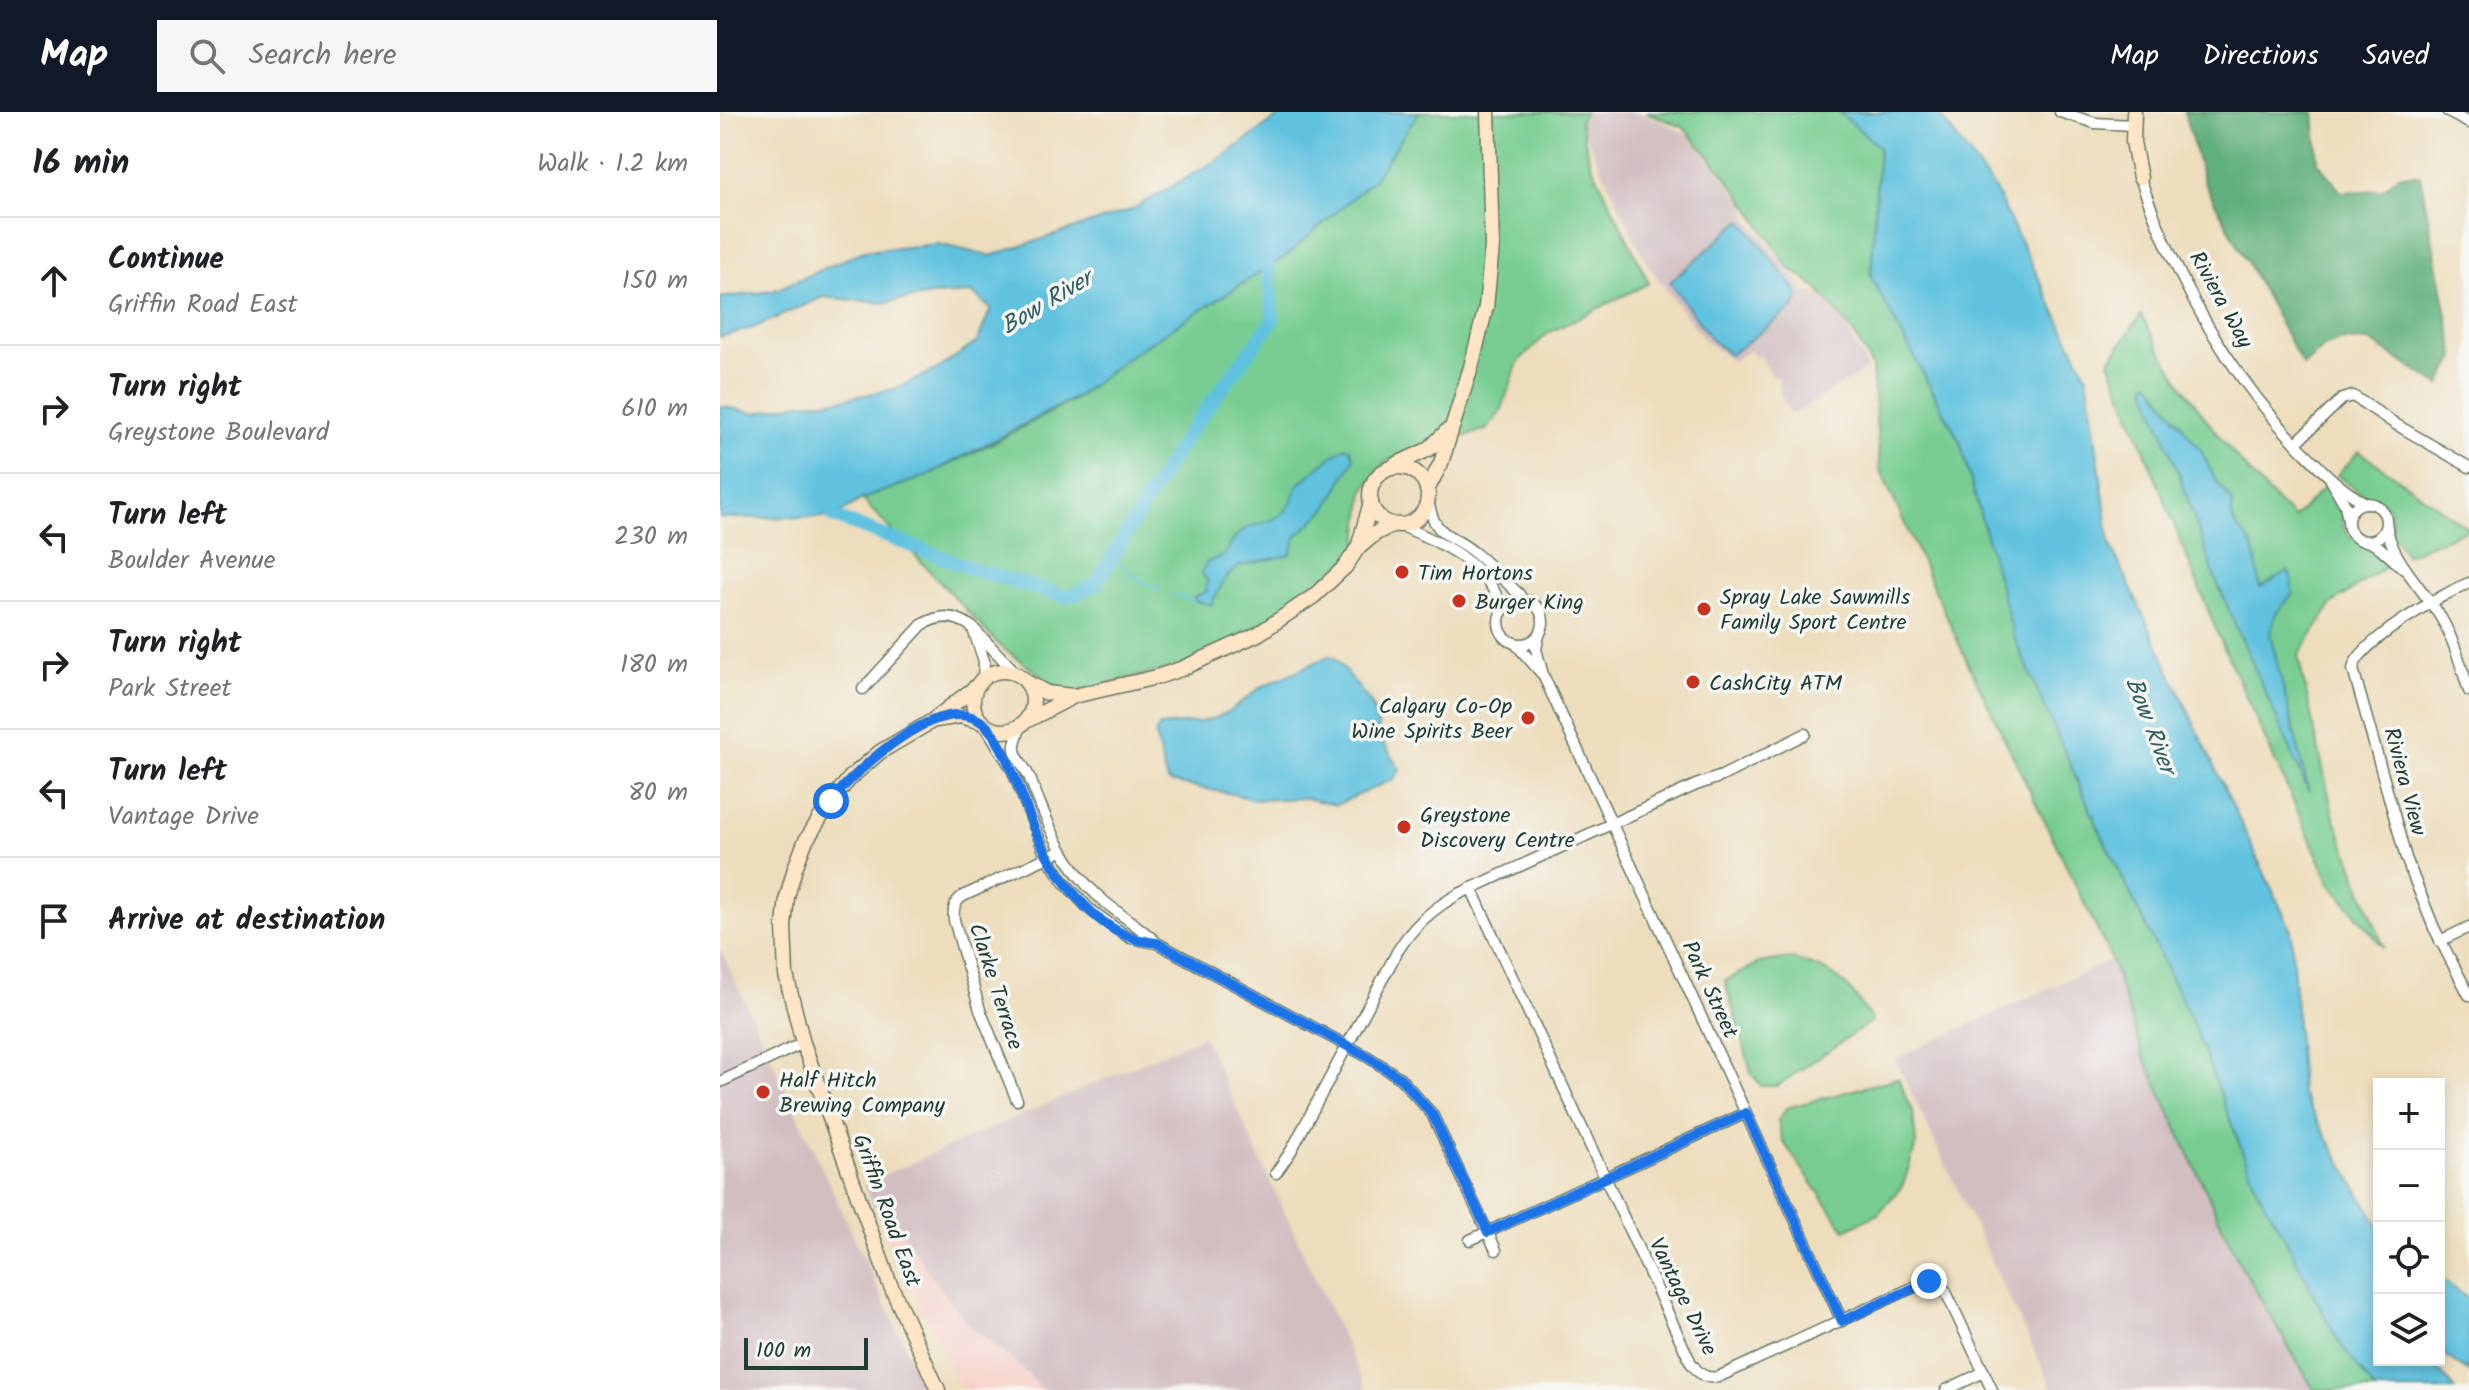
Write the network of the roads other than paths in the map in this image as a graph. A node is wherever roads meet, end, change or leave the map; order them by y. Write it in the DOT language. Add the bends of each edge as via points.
graph roads {
  1 [pos="1488,112"];
  2 [pos="2060,112"];
  3 [pos="2448,112"];
  4 [pos="2134,119"];
  5 [pos="2469,123"];
  6 [pos="2140,178"];
  7 [pos="1454,421"];
  8 [pos="2296,443"];
  9 [pos="2469,467"];
  10 [pos="1390,468"];
  11 [pos="2330,478"];
  12 [pos="1428,494"];
  13 [pos="1371,502"];
  14 [pos="2366,503"];
  15 [pos="2386,520"];
  16 [pos="2348,522"];
  17 [pos="1396,525"];
  18 [pos="2368,541"];
  19 [pos="1357,549"];
  20 [pos="2408,571"];
  21 [pos="2469,583"];
  22 [pos="1523,601"];
  23 [pos="2430,602"];
  24 [pos="1502,612"];
  25 [pos="972,627"];
  26 [pos="1539,635"];
  27 [pos="1515,643"];
  28 [pos="1543,675"];
  29 [pos="1023,679"];
  30 [pos="980,683"];
  31 [pos="863,689"];
  32 [pos="2469,691"];
  33 [pos="1074,696"];
  34 [pos="932,721"];
  35 [pos="1024,723"];
  36 [pos="984,724"];
  37 [pos="1805,734"];
  38 [pos="1613,823"];
  39 [pos="1061,851"];
  40 [pos="1048,857"];
  41 [pos="1471,888"];
  42 [pos="2469,927"];
  43 [pos="2440,941"];
  44 [pos="1157,943"];
  45 [pos="2469,995"];
  46 [pos="803,1043"];
  47 [pos="1346,1046"];
  48 [pos="720,1082"];
  49 [pos="1017,1100"];
  50 [pos="1746,1113"];
  51 [pos="1276,1173"];
  52 [pos="1606,1177"];
  53 [pos="1488,1232"];
  54 [pos="1470,1240"];
  55 [pos="1496,1250"];
  56 [pos="1842,1321"];
  57 [pos="1984,1372"];
  58 [pos="938,1390"];
  59 [pos="1946,1390"];
  60 [pos="1992,1390"];
  1 -- 7 [label="main road" via="1488,293"];
  2 -- 4 [label="street" via="2095,123"];
  3 -- 5 [label="street"];
  4 -- 6 [label="main road, Riviera Way"];
  6 -- 8 [label="street, Riviera Way" via="2204,320 2249,389"];
  7 -- 10 [label="main road" via="1436,444"];
  7 -- 12 [label="main road"];
  8 -- 9 [label="street" via="2342,399 2353,396"];
  8 -- 11 [label="street, Riviera Way"];
  10 -- 12 [label="main road" via="1417,473"];
  10 -- 13 [label="main road" via="1372,485"];
  11 -- 14 [label="street, Riviera Way"];
  11 -- 16 [label="street, Riviera Way"];
  12 -- 17 [label="main road" via="1420,516"];
  12 -- 22 [label="street" via="1438,528 1478,555"];
  13 -- 17 [label="main road" via="1379,517"];
  13 -- 19 [label="main road"];
  14 -- 15 [label="street, Riviera Way" via="2382,510"];
  14 -- 16 [label="street" via="2355,507"];
  15 -- 18 [label="street" via="2383,532"];
  15 -- 20 [label="street, Riviera Way" via="2390,542"];
  16 -- 18 [label="street, Riviera Way" via="2357,538"];
  17 -- 19 [label="main road"];
  17 -- 24 [label="street" via="1471,565 1497,594"];
  18 -- 20 [label="street, Riviera Way"];
  19 -- 33 [label="main road" via="1314,596 1235,647 1157,677"];
  20 -- 23 [label="street, Riviera Way"];
  21 -- 23 [label="street"];
  22 -- 24 [label="street"];
  22 -- 26 [label="street" via="1541,614"];
  23 -- 32 [label="street, Riviera Way" via="2450,637"];
  23 -- 43 [label="street, Riviera View" via="2360,655 2353,669 2406,858"];
  24 -- 27 [label="street" via="1501,630"];
  25 -- 29 [label="street"];
  25 -- 30 [label="street" via="984,661"];
  25 -- 31 [label="street" via="956,618 931,619"];
  26 -- 27 [label="street"];
  26 -- 28 [label="street, Park Street" via="1536,649"];
  27 -- 28 [label="street, Park Street"];
  28 -- 38 [label="street, Park Street"];
  29 -- 30 [label="main road" via="1000,671"];
  29 -- 33 [label="main road" via="1047,693"];
  29 -- 35 [label="main road" via="1034,703"];
  30 -- 34 [label="main road, Griffin Road East"];
  30 -- 36 [label="main road" via="974,705"];
  33 -- 35 [label="main road"];
  34 -- 36 [label="main road, Griffin Road East" via="960,716"];
  34 -- 46 [label="main road, Griffin Road East" via="858,770 805,842 787,897 783,952"];
  35 -- 36 [label="main road" via="1004,731"];
  35 -- 39 [label="street" via="1016,739 1016,757"];
  36 -- 40 [label="street" via="1012,769"];
  37 -- 38 [label="street"];
  38 -- 41 [label="street"];
  38 -- 50 [label="street, Park Street"];
  39 -- 40 [label="street, Clarke Terrace"];
  39 -- 44 [label="street" via="1097,896"];
  40 -- 44 [label="street" via="1070,890 1097,915 1131,938"];
  40 -- 49 [label="street, Clarke Terrace" via="963,896 953,909 980,1010"];
  41 -- 47 [label="street" via="1434,910 1408,936"];
  41 -- 52 [label="street, Vantage Drive"];
  42 -- 43 [label="street"];
  43 -- 45 [label="street, Riviera View"];
  44 -- 47 [label="street"];
  46 -- 48 [label="street"];
  46 -- 58 [label="main road, Griffin Road East" via="879,1255"];
  47 -- 51 [label="street"];
  47 -- 53 [label="street" via="1400,1078 1425,1104"];
  50 -- 52 [label="street"];
  50 -- 56 [label="street, Park Street"];
  52 -- 53 [label="street"];
  52 -- 56 [label="street, Vantage Drive" via="1701,1375 1718,1377"];
  53 -- 54 [label="street"];
  53 -- 55 [label="street"];
  56 -- 57 [label="street, Vantage Drive" via="1935,1281 1945,1290"];
  57 -- 59 [label="street"];
  57 -- 60 [label="street, Vantage Drive"];
}
